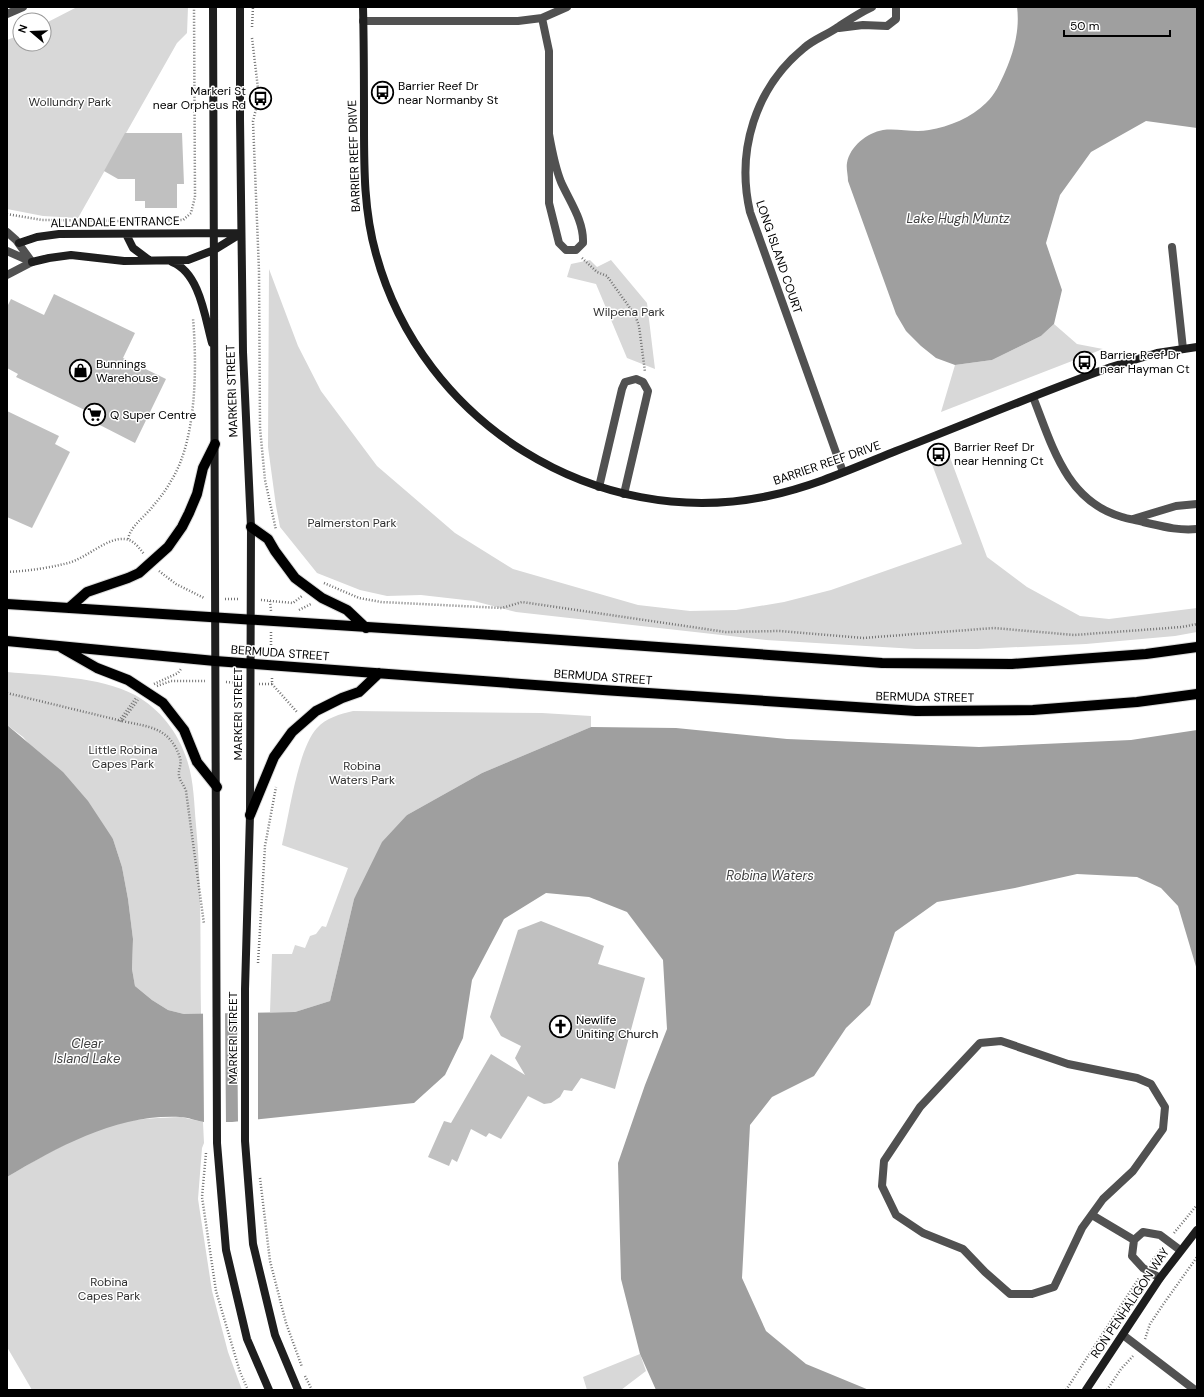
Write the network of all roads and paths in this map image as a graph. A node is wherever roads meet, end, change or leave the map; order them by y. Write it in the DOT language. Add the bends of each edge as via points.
graph roads {
  1 [pos="23,7"];
  2 [pos="194,7"];
  3 [pos="213,7"];
  4 [pos="240,7"];
  5 [pos="253,7"];
  6 [pos="363,7"];
  7 [pos="567,7"];
  8 [pos="872,7"];
  9 [pos="896,7"];
  10 [pos="7,14"];
  11 [pos="542,18"];
  12 [pos="363,22"];
  13 [pos="836,28"];
  14 [pos="252,30"];
  15 [pos="252,37"];
  16 [pos="549,134"];
  17 [pos="7,214"];
  18 [pos="7,232"];
  19 [pos="214,233"];
  20 [pos="241,233"];
  21 [pos="126,234"];
  22 [pos="19,244"];
  23 [pos="1172,246"];
  24 [pos="7,250"];
  25 [pos="214,250"];
  26 [pos="574,251"];
  27 [pos="149,260"];
  28 [pos="168,260"];
  29 [pos="32,262"];
  30 [pos="7,275"];
  31 [pos="193,315"];
  32 [pos="1197,347"];
  33 [pos="1183,349"];
  34 [pos="215,354"];
  35 [pos="643,382"];
  36 [pos="1033,397"];
  37 [pos="215,444"];
  38 [pos="843,472"];
  39 [pos="599,487"];
  40 [pos="624,494"];
  41 [pos="1197,504"];
  42 [pos="1132,519"];
  43 [pos="251,527"];
  44 [pos="1197,529"];
  45 [pos="278,534"];
  46 [pos="128,539"];
  47 [pos="146,556"];
  48 [pos="156,568"];
  49 [pos="7,572"];
  50 [pos="319,580"];
  51 [pos="304,593"];
  52 [pos="322,598"];
  53 [pos="215,599"];
  54 [pos="251,599"];
  55 [pos="270,601"];
  56 [pos="7,604"];
  57 [pos="69,608"];
  58 [pos="215,618"];
  59 [pos="250,620"];
  60 [pos="271,621"];
  61 [pos="288,622"];
  62 [pos="1197,624"];
  63 [pos="366,628"];
  64 [pos="7,641"];
  65 [pos="59,646"];
  66 [pos="1197,647"];
  67 [pos="215,662"];
  68 [pos="250,664"];
  69 [pos="272,666"];
  70 [pos="379,673"];
  71 [pos="215,681"];
  72 [pos="250,684"];
  73 [pos="272,684"];
  74 [pos="154,688"];
  75 [pos="7,693"];
  76 [pos="1197,694"];
  77 [pos="141,696"];
  78 [pos="300,716"];
  79 [pos="122,721"];
  80 [pos="277,782"];
  81 [pos="217,787"];
  82 [pos="250,815"];
  83 [pos="204,931"];
  84 [pos="258,964"];
  85 [pos="206,1151"];
  86 [pos="260,1172"];
  87 [pos="1197,1205"];
  88 [pos="1092,1215"];
  89 [pos="1197,1230"];
  90 [pos="1171,1236"];
  91 [pos="1134,1240"];
  92 [pos="1162,1247"];
  93 [pos="1180,1250"];
  94 [pos="1197,1257"];
  95 [pos="1150,1264"];
  96 [pos="1142,1274"];
  97 [pos="1160,1278"];
  98 [pos="1123,1335"];
  99 [pos="1140,1347"];
  100 [pos="248,1390"];
  101 [pos="269,1390"];
  102 [pos="298,1390"];
  103 [pos="312,1390"];
  104 [pos="1066,1390"];
  105 [pos="1086,1390"];
  106 [pos="1107,1390"];
  107 [pos="1196,1390"];
  1 -- 10 [label="street"];
  2 -- 17 [label="path" via="196,197 191,212 183,220 123,221 42,220"];
  3 -- 19 [label="main road, MARKERI STREET"];
  4 -- 20 [label="main road, MARKERI STREET"];
  5 -- 14 [label="path"];
  6 -- 12 [label="main road, BARRIER REEF DRIVE"];
  7 -- 11 [label="street"];
  8 -- 13 [label="street, LONG ISLAND COURT"];
  9 -- 13 [label="street, LONG ISLAND COURT" via="896,19 887,26"];
  11 -- 12 [label="street" via="518,21"];
  11 -- 16 [label="street" via="549,51"];
  12 -- 39 [label="main road, BARRIER REEF DRIVE" via="365,195 376,254 394,304 420,351 455,397 474,416 535,458"];
  13 -- 38 [label="street, LONG ISLAND COURT" via="822,35 790,60 769,88 756,111 749,133 744,174 750,212"];
  15 -- 45 [label="path" via="259,97 253,121 259,271 260,428 265,480 274,528"];
  16 -- 26 [label="street" via="555,164 583,236 581,248"];
  16 -- 26 [label="street" via="550,213 559,243 566,250"];
  18 -- 22 [label="street"];
  19 -- 20 [label="main road, ALLANDALE ENTRANCE"];
  19 -- 21 [label="main road, ALLANDALE ENTRANCE"];
  19 -- 25 [label="main road, MARKERI STREET"];
  20 -- 25 [label="main road"];
  20 -- 43 [label="main road, MARKERI STREET" via="243,352"];
  21 -- 22 [label="main road, ALLANDALE ENTRANCE" via="52,234"];
  21 -- 27 [label="main road" via="133,248"];
  22 -- 24 [label="street"];
  22 -- 29 [label="street"];
  23 -- 33 [label="street"];
  24 -- 29 [label="street"];
  25 -- 28 [label="main road" via="195,258"];
  25 -- 34 [label="main road, MARKERI STREET"];
  26 -- 35 [label="path" via="597,272 607,276 636,315 646,375"];
  27 -- 28 [label="main road"];
  27 -- 29 [label="main road" via="114,260 71,255"];
  28 -- 34 [label="main road" via="183,268 193,283"];
  29 -- 30 [label="street"];
  31 -- 46 [label="path" via="194,396 186,447 172,481 131,531"];
  32 -- 33 [label="main road, BARRIER REEF DRIVE"];
  33 -- 36 [label="main road, BARRIER REEF DRIVE" via="1134,359"];
  34 -- 37 [label="main road, MARKERI STREET"];
  35 -- 39 [label="street" via="631,379 625,382 622,389"];
  35 -- 40 [label="street" via="647,394"];
  36 -- 38 [label="main road, BARRIER REEF DRIVE"];
  36 -- 42 [label="street" via="1057,458 1071,483 1095,504"];
  37 -- 53 [label="main road, MARKERI STREET"];
  37 -- 57 [label="main road" via="203,468 189,514 168,547 139,572 87,592"];
  38 -- 40 [label="main road, BARRIER REEF DRIVE" via="790,491 739,501 680,502"];
  39 -- 40 [label="main road, BARRIER REEF DRIVE"];
  41 -- 42 [label="street" via="1176,506"];
  42 -- 44 [label="street" via="1178,530"];
  43 -- 52 [label="main road" via="268,539 295,578"];
  43 -- 54 [label="main road, MARKERI STREET"];
  46 -- 47 [label="path"];
  46 -- 49 [label="path" via="113,540 68,563"];
  48 -- 53 [label="path" via="189,592"];
  50 -- 62 [label="path" via="359,598 381,602 502,608 522,602 726,632 780,631 863,638 994,628 1074,635"];
  51 -- 55 [label="path" via="292,602"];
  52 -- 61 [label="path" via="298,611"];
  52 -- 63 [label="main road" via="347,610"];
  53 -- 54 [label="path"];
  53 -- 58 [label="main road, MARKERI STREET"];
  54 -- 55 [label="path"];
  54 -- 59 [label="main road, MARKERI STREET"];
  55 -- 60 [label="path"];
  56 -- 57 [label="main road"];
  57 -- 58 [label="main road"];
  58 -- 59 [label="main road"];
  58 -- 67 [label="main road, MARKERI STREET"];
  59 -- 60 [label="main road"];
  59 -- 68 [label="main road, MARKERI STREET"];
  60 -- 61 [label="main road"];
  60 -- 69 [label="path"];
  61 -- 63 [label="main road"];
  63 -- 66 [label="main road" via="890,663 1028,663"];
  64 -- 65 [label="main road, BERMUDA STREET"];
  65 -- 67 [label="main road, BERMUDA STREET"];
  65 -- 81 [label="main road" via="97,668 128,680 163,703 184,730 197,762"];
  67 -- 68 [label="main road, BERMUDA STREET"];
  67 -- 71 [label="main road, MARKERI STREET"];
  68 -- 69 [label="main road, BERMUDA STREET"];
  68 -- 72 [label="main road, MARKERI STREET"];
  69 -- 70 [label="main road, BERMUDA STREET"];
  69 -- 73 [label="path"];
  70 -- 76 [label="main road, BERMUDA STREET" via="916,711 1033,710 1138,702"];
  70 -- 82 [label="main road" via="359,692 316,711 292,732 274,757"];
  71 -- 72 [label="path"];
  71 -- 74 [label="path" via="170,681"];
  71 -- 81 [label="main road, MARKERI STREET"];
  72 -- 73 [label="path"];
  72 -- 82 [label="main road, MARKERI STREET"];
  73 -- 78 [label="path"];
  75 -- 79 [label="path"];
  77 -- 79 [label="path"];
  79 -- 83 [label="path" via="163,732 174,745 180,758 180,777 186,791"];
  80 -- 84 [label="path" via="265,846"];
  81 -- 101 [label="main road, MARKERI STREET" via="217,1143 226,1250 247,1339"];
  82 -- 102 [label="main road, MARKERI STREET" via="245,989 245,1141 253,1244 275,1335"];
  85 -- 100 [label="path" via="202,1197 216,1291 240,1372"];
  86 -- 103 [label="path" via="264,1221 276,1286 286,1322"];
  87 -- 90 [label="path"];
  88 -- 88 [label="street" via="1103,1199 1132,1172 1151,1148 1163,1129 1165,1107 1151,1084 1137,1078 1068,1064 1001,1041 980,1043 920,1107 884,1161 882,1186 896,1215 923,1233 963,1249 1010,1294 1032,1294 1054,1287 1082,1228"];
  88 -- 91 [label="street"];
  89 -- 93 [label="main road, RON PENHALIGON WAY"];
  91 -- 93 [label="street" via="1143,1232 1160,1234"];
  91 -- 97 [label="street" via="1132,1256 1144,1268"];
  92 -- 95 [label="path"];
  93 -- 97 [label="main road, RON PENHALIGON WAY"];
  94 -- 99 [label="path" via="1150,1324 1147,1336"];
  96 -- 104 [label="path"];
  97 -- 98 [label="main road, RON PENHALIGON WAY"];
  98 -- 99 [label="street"];
  98 -- 105 [label="main road, RON PENHALIGON WAY"];
  99 -- 106 [label="path"];
  99 -- 107 [label="street"];
}
